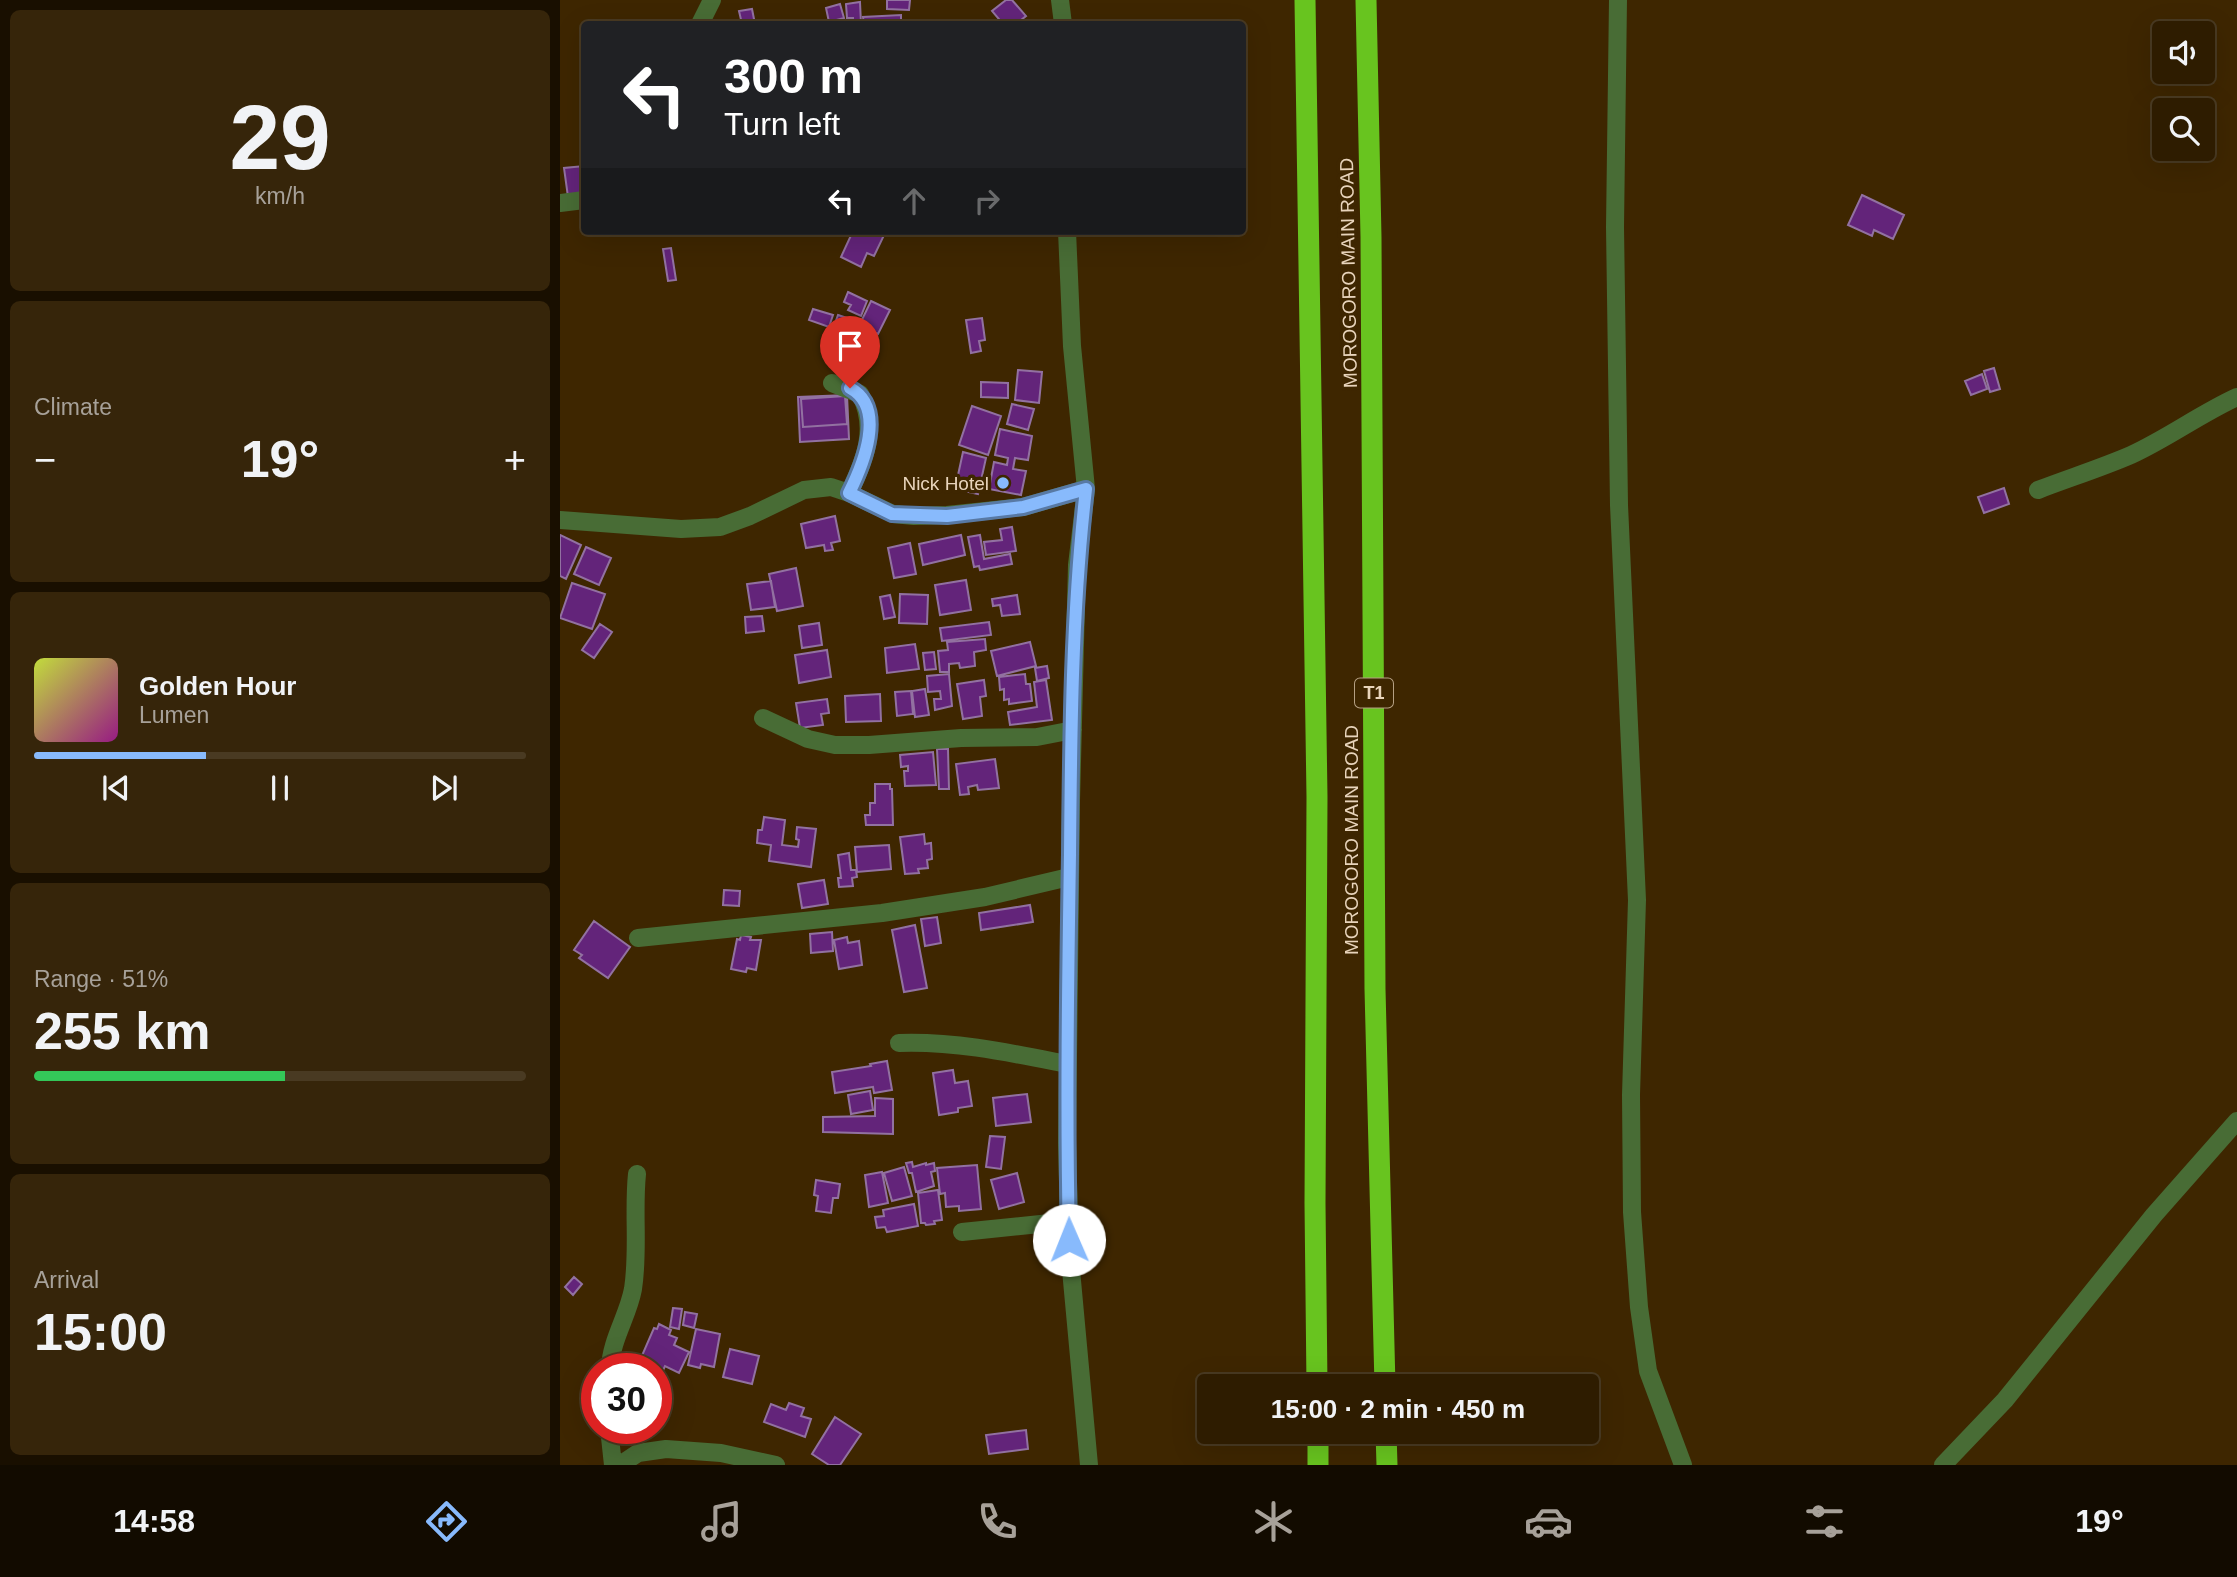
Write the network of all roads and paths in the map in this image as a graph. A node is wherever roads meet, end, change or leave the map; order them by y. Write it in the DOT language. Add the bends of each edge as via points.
graph roads {
  1 [pos="712,0"];
  2 [pos="1060,0"];
  3 [pos="1305,0"];
  4 [pos="1366,0"];
  5 [pos="1618,0"];
  6 [pos="702,21"];
  7 [pos="1063,21"];
  8 [pos="581,200"];
  9 [pos="560,203"];
  10 [pos="1067,235"];
  11 [pos="832,383"];
  12 [pos="2237,397"];
  13 [pos="1086,489"];
  14 [pos="2038,489"];
  15 [pos="849,493"];
  16 [pos="560,520"];
  17 [pos="763,718"];
  18 [pos="1073,730"];
  19 [pos="1069,877"];
  20 [pos="638,938"];
  21 [pos="899,1043"];
  22 [pos="1066,1064"];
  23 [pos="2237,1121"];
  24 [pos="636,1174"];
  25 [pos="1069,1221"];
  26 [pos="962,1232"];
  27 [pos="612,1353"];
  28 [pos="1317,1374"];
  29 [pos="1385,1374"];
  30 [pos="614,1444"];
  31 [pos="1318,1444"];
  32 [pos="1386,1444"];
  33 [pos="620,1465"];
  34 [pos="776,1465"];
  35 [pos="1089,1465"];
  36 [pos="1318,1465"];
  37 [pos="1387,1465"];
  38 [pos="1683,1465"];
  39 [pos="1943,1465"];
  1 -- 6 [label="street"];
  2 -- 7 [label="street"];
  3 -- 28 [label="highway, MOROGORO MAIN ROAD" via="1317,797"];
  4 -- 29 [label="highway, MOROGORO MAIN ROAD / T1" via="1375,989"];
  5 -- 38 [label="street" via="1619,506 1637,900 1632,1212 1648,1371"];
  8 -- 9 [label="street"];
  10 -- 13 [label="street"];
  11 -- 15 [label="street" via="860,394 870,428 867,451"];
  12 -- 14 [label="street" via="2132,454"];
  13 -- 15 [label="street" via="1023,507 947,516 892,514"];
  13 -- 18 [label="street" via="1077,565"];
  15 -- 16 [label="street" via="831,487 804,490 720,527 681,529"];
  17 -- 18 [label="street" via="808,739 835,745 1037,737"];
  18 -- 19 [label="street"];
  19 -- 20 [label="street" via="882,914"];
  19 -- 22 [label="street"];
  21 -- 22 [label="street" via="955,1044"];
  22 -- 25 [label="street"];
  23 -- 39 [label="street" via="2154,1215 2005,1400"];
  24 -- 27 [label="street" via="633,1291"];
  25 -- 26 [label="street"];
  25 -- 35 [label="street"];
  30 -- 33 [label="street"];
  31 -- 36 [label="highway"];
  32 -- 37 [label="highway"];
  33 -- 34 [label="street" via="638,1453 666,1449 721,1452"];
}
